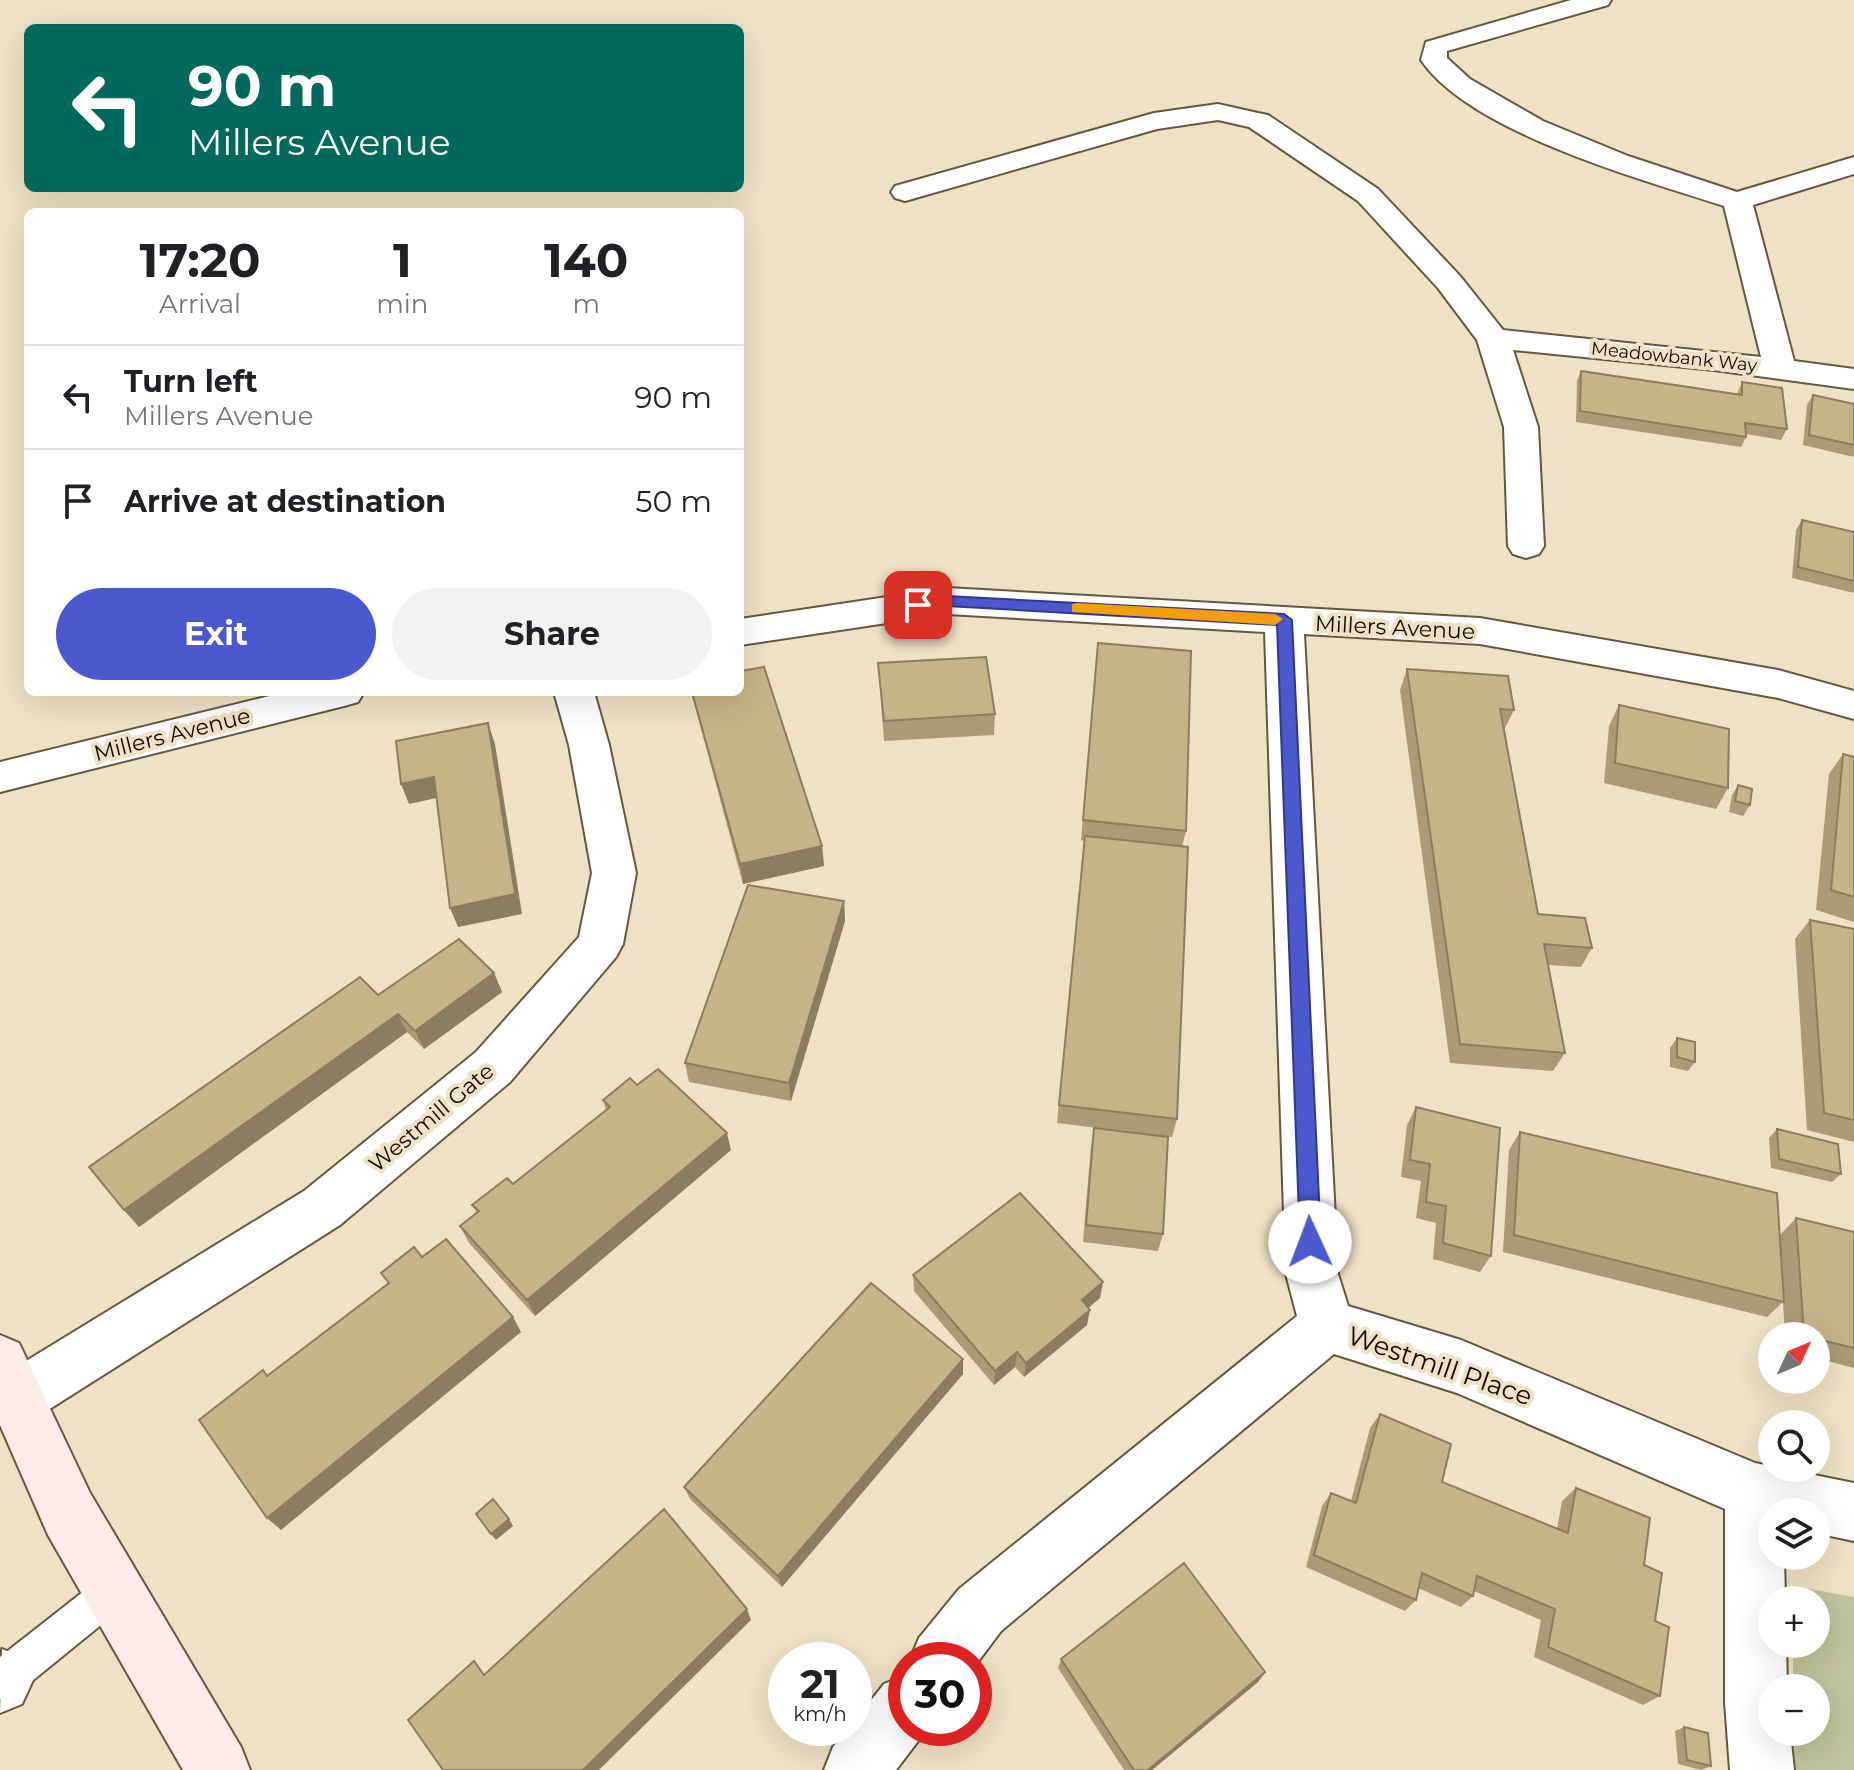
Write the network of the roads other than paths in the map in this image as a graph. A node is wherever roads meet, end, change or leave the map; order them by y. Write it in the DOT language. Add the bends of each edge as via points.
graph roads {
  1 [pos="1599,0"];
  2 [pos="1854,165"];
  3 [pos="905,192"];
  4 [pos="1737,201"];
  5 [pos="1493,339"];
  6 [pos="1780,369"];
  7 [pos="1854,379"];
  8 [pos="1526,546"];
  9 [pos="1284,620"];
  10 [pos="744,631"];
  11 [pos="328,696"];
  12 [pos="575,696"];
  13 [pos="1854,705"];
  14 [pos="0,777"];
  15 [pos="1327,1326"];
  16 [pos="8,1380"];
  17 [pos="1754,1492"];
  18 [pos="1854,1512"];
  19 [pos="115,1590"];
  20 [pos="955,1642"];
  21 [pos="1,1681"];
  22 [pos="888,1729"];
  23 [pos="218,1770"];
  24 [pos="856,1770"];
  25 [pos="1762,1770"];
  1 -- 4 [label="street" via="1470,34 1435,47 1434,60 1450,77 1530,124 1615,160"];
  2 -- 4 [label="street"];
  3 -- 5 [label="street" via="1154,121 1241,114 1308,151 1368,195 1449,282"];
  4 -- 6 [label="street"];
  5 -- 6 [label="street, Meadowbank Way"];
  5 -- 8 [label="street" via="1521,427"];
  6 -- 7 [label="street, Meadowbank Way"];
  9 -- 10 [label="street, Millers Avenue" via="947,601"];
  9 -- 13 [label="street, Millers Avenue" via="1480,631 1778,684"];
  9 -- 15 [label="street" via="1312,1274"];
  11 -- 14 [label="street, Millers Avenue"];
  12 -- 16 [label="street, Westmill Gate" via="614,873 600,944 493,1067 322,1208"];
  15 -- 17 [label="street, Westmill Place" via="1461,1367"];
  15 -- 20 [label="street, Westmill Place" via="980,1610"];
  16 -- 19 [label="street" via="69,1514"];
  17 -- 18 [label="street, Westmill Place"];
  17 -- 25 [label="street" via="1756,1702"];
  19 -- 21 [label="lane"];
  19 -- 23 [label="street"];
  22 -- 24 [label="street"];
}
